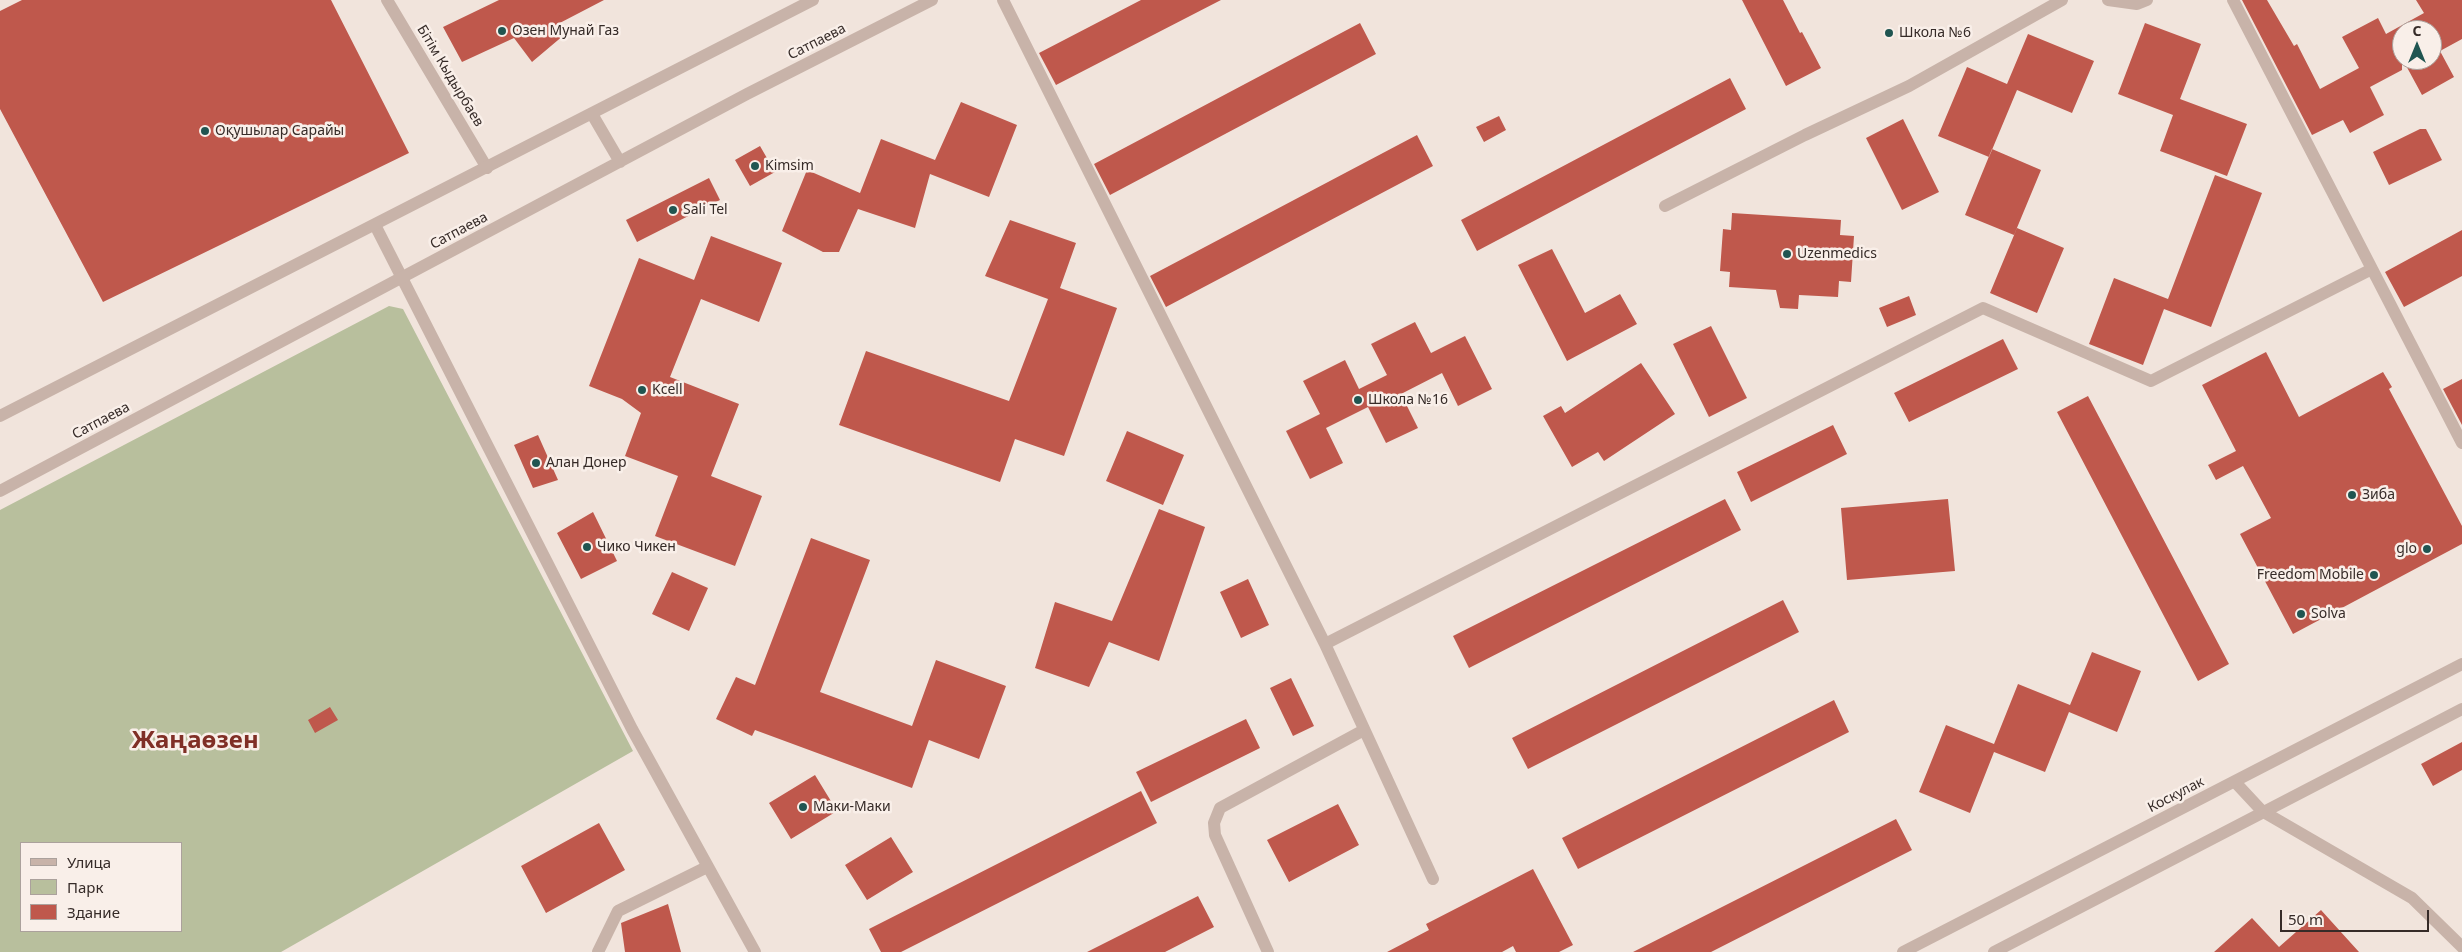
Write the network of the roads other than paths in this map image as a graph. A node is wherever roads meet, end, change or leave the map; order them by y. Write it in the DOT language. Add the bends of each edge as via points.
graph roads {
  1 [pos="387,0"];
  2 [pos="813,0"];
  3 [pos="932,0"];
  4 [pos="1003,0"];
  5 [pos="2062,0"];
  6 [pos="2108,0"];
  7 [pos="2147,0"];
  8 [pos="2233,0"];
  9 [pos="592,114"];
  10 [pos="620,162"];
  11 [pos="487,168"];
  12 [pos="1665,206"];
  13 [pos="375,225"];
  14 [pos="2372,269"];
  15 [pos="403,278"];
  16 [pos="0,416"];
  17 [pos="2462,443"];
  18 [pos="0,490"];
  19 [pos="1325,644"];
  20 [pos="2462,664"];
  21 [pos="2462,709"];
  22 [pos="1364,730"];
  23 [pos="2235,782"];
  24 [pos="2262,811"];
  25 [pos="707,867"];
  26 [pos="1434,879"];
  27 [pos="2462,947"];
  28 [pos="598,952"];
  29 [pos="755,952"];
  30 [pos="1268,952"];
  31 [pos="1903,952"];
  32 [pos="1994,952"];
  1 -- 11 [label="street, Бiтiм Кыдырбаев"];
  2 -- 9 [label="street"];
  3 -- 10 [label="street, Сатпаева"];
  4 -- 19 [label="street"];
  5 -- 12 [label="street" via="1909,86"];
  6 -- 7 [label="street" via="2137,4"];
  8 -- 14 [label="street"];
  9 -- 10 [label="street"];
  9 -- 11 [label="street"];
  10 -- 15 [label="street, Сатпаева"];
  11 -- 13 [label="street"];
  13 -- 15 [label="street"];
  13 -- 16 [label="street"];
  14 -- 17 [label="street"];
  14 -- 19 [label="street" via="2151,380 1982,308"];
  15 -- 18 [label="street, Сатпаева"];
  15 -- 25 [label="street" via="632,728"];
  19 -- 22 [label="street"];
  20 -- 23 [label="street, Коскулак"];
  21 -- 24 [label="street"];
  22 -- 26 [label="street"];
  22 -- 30 [label="street" via="1220,808 1214,823 1215,835"];
  23 -- 24 [label="street"];
  23 -- 31 [label="street, Коскулак"];
  24 -- 27 [label="street" via="2412,898"];
  24 -- 32 [label="street"];
  25 -- 28 [label="street" via="618,911"];
  25 -- 29 [label="street"];
}
